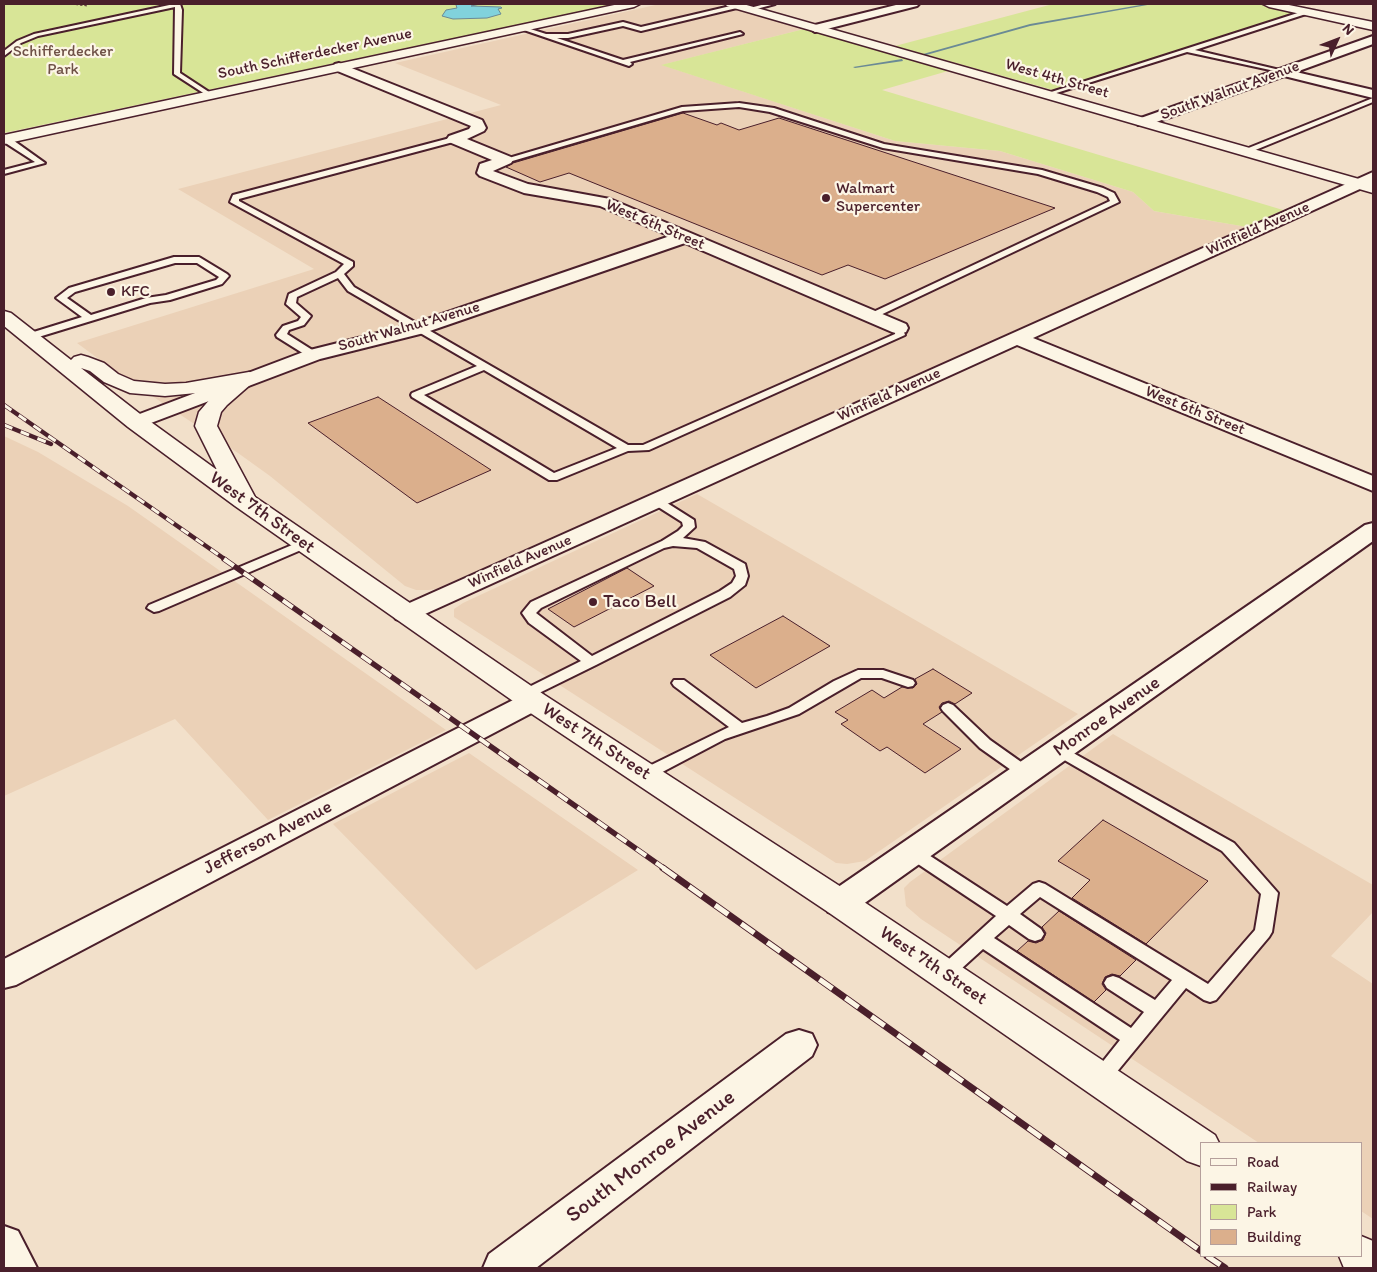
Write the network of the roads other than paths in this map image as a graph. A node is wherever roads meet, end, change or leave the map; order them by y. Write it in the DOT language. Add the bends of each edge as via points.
graph roads {
  1 [pos="177,4"];
  2 [pos="634,4"];
  3 [pos="772,4"];
  4 [pos="913,4"];
  5 [pos="1268,4"];
  6 [pos="739,6"];
  7 [pos="1307,12"];
  8 [pos="1373,26"];
  9 [pos="521,28"];
  10 [pos="815,28"];
  11 [pos="740,34"];
  12 [pos="546,36"];
  13 [pos="1373,40"];
  14 [pos="1186,50"];
  15 [pos="4,54"];
  16 [pos="339,67"];
  17 [pos="1282,72"];
  18 [pos="1048,94"];
  19 [pos="1373,94"];
  20 [pos="210,95"];
  21 [pos="1373,100"];
  22 [pos="1143,122"];
  23 [pos="454,139"];
  24 [pos="5,140"];
  25 [pos="1246,151"];
  26 [pos="506,160"];
  27 [pos="4,172"];
  28 [pos="1368,183"];
  29 [pos="685,237"];
  30 [pos="339,274"];
  31 [pos="872,316"];
  32 [pos="4,317"];
  33 [pos="90,318"];
  34 [pos="899,328"];
  35 [pos="417,329"];
  36 [pos="28,336"];
  37 [pos="1017,338"];
  38 [pos="313,355"];
  39 [pos="52,356"];
  40 [pos="483,366"];
  41 [pos="248,378"];
  42 [pos="136,422"];
  43 [pos="626,448"];
  44 [pos="1373,484"];
  45 [pos="656,500"];
  46 [pos="244,502"];
  47 [pos="1373,530"];
  48 [pos="304,544"];
  49 [pos="660,545"];
  50 [pos="154,608"];
  51 [pos="405,614"];
  52 [pos="591,662"];
  53 [pos="679,682"];
  54 [pos="908,683"];
  55 [pos="528,698"];
  56 [pos="948,708"];
  57 [pos="740,728"];
  58 [pos="1059,750"];
  59 [pos="1026,773"];
  60 [pos="646,774"];
  61 [pos="912,852"];
  62 [pos="840,903"];
  63 [pos="1008,916"];
  64 [pos="1035,934"];
  65 [pos="982,939"];
  66 [pos="944,974"];
  67 [pos="4,975"];
  68 [pos="1184,978"];
  69 [pos="1113,983"];
  70 [pos="1157,1011"];
  71 [pos="1133,1039"];
  72 [pos="799,1045"];
  73 [pos="1099,1079"];
  74 [pos="1200,1147"];
  75 [pos="4,1245"];
  76 [pos="1361,1257"];
  77 [pos="1373,1265"];
  78 [pos="16,1268"];
  79 [pos="504,1268"];
  1 -- 15 [label="lane" via="36,35 19,42"];
  1 -- 20 [label="lane" via="177,74"];
  2 -- 9 [label="main road, South Schifferdecker Avenue"];
  3 -- 6 [label="lane"];
  4 -- 10 [label="street"];
  5 -- 7 [label="main road"];
  6 -- 10 [label="main road, West 4th Street"];
  6 -- 12 [label="lane" via="641,29 622,24 568,36"];
  7 -- 8 [label="main road"];
  7 -- 14 [label="lane"];
  9 -- 12 [label="lane"];
  9 -- 16 [label="main road, South Schifferdecker Avenue"];
  10 -- 18 [label="main road, West 4th Street"];
  11 -- 12 [label="lane" via="626,63"];
  13 -- 17 [label="street, South Walnut Avenue"];
  14 -- 17 [label="lane"];
  14 -- 18 [label="lane"];
  16 -- 20 [label="main road, South Schifferdecker Avenue"];
  16 -- 23 [label="street" via="477,123 479,128 474,132"];
  17 -- 19 [label="street"];
  17 -- 22 [label="street, South Walnut Avenue"];
  18 -- 22 [label="main road, West 4th Street"];
  20 -- 24 [label="main road, South Schifferdecker Avenue"];
  21 -- 25 [label="lane"];
  22 -- 25 [label="main road, West 4th Street"];
  23 -- 26 [label="street"];
  23 -- 30 [label="lane" via="236,197 234,202 350,264"];
  24 -- 27 [label="lane" via="41,163"];
  25 -- 28 [label="main road, West 4th Street"];
  26 -- 29 [label="street, West 6th Street" via="485,167 485,172 524,188 604,202"];
  26 -- 31 [label="lane" via="682,109 739,106 771,110 883,146 1039,172 1100,190 1111,195 1115,202"];
  28 -- 37 [label="street, Winfield Avenue"];
  29 -- 31 [label="street, West 6th Street"];
  29 -- 35 [label="street, South Walnut Avenue"];
  30 -- 35 [label="lane" via="351,289"];
  30 -- 38 [label="lane" via="292,296 291,304 306,316 301,323 286,328 281,335"];
  31 -- 34 [label="street, West 6th Street"];
  32 -- 36 [label="main road, West 7th Street"];
  33 -- 33 [label="lane" via="211,285 224,276 199,260 174,260 72,290 61,298"];
  33 -- 36 [label="lane"];
  34 -- 43 [label="lane" via="900,335 645,448"];
  35 -- 38 [label="street, South Walnut Avenue"];
  35 -- 40 [label="lane"];
  36 -- 39 [label="main road, West 7th Street"];
  37 -- 44 [label="street, West 6th Street"];
  37 -- 45 [label="street, Winfield Avenue"];
  38 -- 41 [label="street, South Walnut Avenue"];
  39 -- 41 [label="main road" via="97,367 130,387 186,389"];
  39 -- 42 [label="main road, West 7th Street"];
  40 -- 43 [label="lane"];
  40 -- 43 [label="lane" via="416,395 553,478"];
  41 -- 42 [label="street, South Walnut Avenue"];
  41 -- 46 [label="main road" via="219,400 210,412 206,426"];
  42 -- 46 [label="main road, West 7th Street"];
  45 -- 49 [label="lane" via="688,520 689,527"];
  45 -- 51 [label="street, Winfield Avenue"];
  46 -- 48 [label="main road, West 7th Street"];
  47 -- 58 [label="street, Monroe Avenue"];
  48 -- 50 [label="lane"];
  48 -- 51 [label="main road, West 7th Street"];
  49 -- 52 [label="lane" via="552,596 529,613"];
  49 -- 52 [label="lane" via="686,542 714,551 740,567 742,576 738,586"];
  51 -- 55 [label="main road, West 7th Street"];
  52 -- 55 [label="lane"];
  53 -- 57 [label="lane"];
  54 -- 57 [label="lane" via="883,674 858,674 794,711"];
  55 -- 60 [label="main road, West 7th Street"];
  55 -- 67 [label="street, Jefferson Avenue"];
  56 -- 59 [label="lane" via="985,744"];
  57 -- 60 [label="lane"];
  58 -- 59 [label="street, Monroe Avenue"];
  58 -- 68 [label="lane" via="1228,847 1270,893 1262,932 1210,995"];
  59 -- 61 [label="street, Monroe Avenue"];
  60 -- 62 [label="main road, West 7th Street"];
  61 -- 62 [label="street, Monroe Avenue"];
  61 -- 63 [label="lane"];
  62 -- 66 [label="main road, West 7th Street"];
  63 -- 64 [label="lane"];
  63 -- 65 [label="lane"];
  63 -- 68 [label="lane" via="1039,888"];
  65 -- 66 [label="lane"];
  65 -- 71 [label="lane"];
  66 -- 73 [label="main road, West 7th Street"];
  68 -- 70 [label="lane"];
  69 -- 70 [label="lane"];
  70 -- 71 [label="lane"];
  71 -- 73 [label="lane"];
  72 -- 79 [label="street, South Monroe Avenue"];
  73 -- 74 [label="main road, West 7th Street"];
  75 -- 78 [label="street"];
  76 -- 77 [label="main road"];
}
